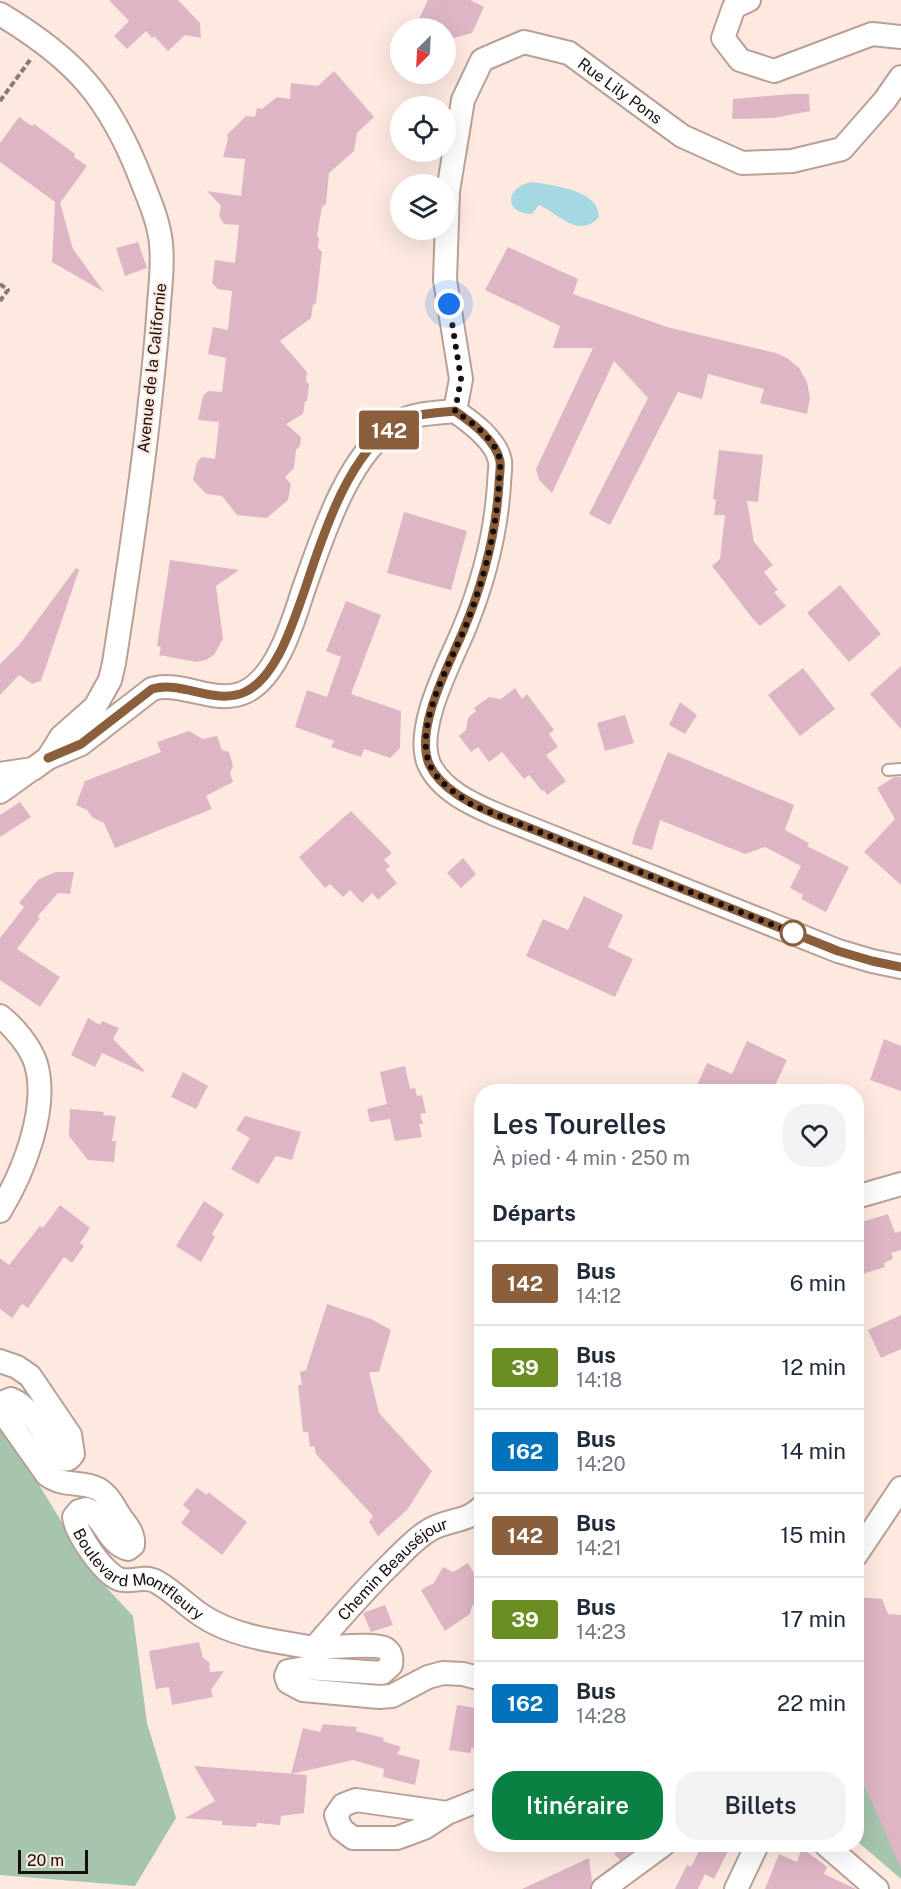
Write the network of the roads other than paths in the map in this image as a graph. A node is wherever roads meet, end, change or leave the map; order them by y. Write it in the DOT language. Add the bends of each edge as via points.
graph roads {
  1 [pos="749,0"];
  2 [pos="0,14"];
  3 [pos="901,37"];
  4 [pos="901,77"];
  5 [pos="455,411"];
  6 [pos="40,763"];
  7 [pos="901,769"];
  8 [pos="888,770"];
  9 [pos="0,774"];
  10 [pos="0,792"];
  11 [pos="901,967"];
  12 [pos="0,1016"];
  13 [pos="901,1184"];
  14 [pos="864,1195"];
  15 [pos="0,1210"];
  16 [pos="0,1361"];
  17 [pos="901,1488"];
  18 [pos="474,1515"];
  19 [pos="864,1543"];
  20 [pos="315,1647"];
  21 [pos="474,1677"];
  22 [pos="474,1802"];
  23 [pos="447,1814"];
  24 [pos="653,1852"];
  25 [pos="754,1852"];
  26 [pos="834,1852"];
  27 [pos="603,1889"];
  28 [pos="736,1889"];
  29 [pos="877,1889"];
  1 -- 3 [label="street" via="734,8 723,38 740,60 774,71 872,34"];
  2 -- 6 [label="street, Avenue de la Californie" via="67,62 106,107 126,142 156,217 161,244 156,346 139,505 112,672 95,707 61,737"];
  4 -- 5 [label="street, Rue Lily Pons" via="842,149 792,161 742,163 682,136 569,53 524,42 482,60 463,100 448,191 445,280 461,379"];
  5 -- 6 [label="street" via="398,422 375,441 356,467 336,506 285,645 257,684 230,696 164,686 152,689 81,744"];
  5 -- 11 [label="street" via="486,435 500,460 489,557 436,692 429,720 428,761 436,776 472,805 838,951"];
  6 -- 9 [label="street"];
  6 -- 10 [label="street"];
  7 -- 8 [label="lane"];
  12 -- 15 [label="street" via="22,1039 36,1063 39,1098 15,1186"];
  13 -- 14 [label="street"];
  16 -- 20 [label="street, Boulevard Montfleury" via="30,1376 70,1435 73,1454 66,1460 60,1458 20,1403 6,1401 4,1414 47,1475 56,1481 98,1489 130,1531 134,1539 128,1550 113,1542 93,1512 86,1509 74,1517 75,1527 109,1574 124,1580 154,1580 202,1616 224,1627"];
  17 -- 19 [label="street"];
  18 -- 20 [label="street, Chemin Beauséjour" via="428,1530 362,1593"];
  20 -- 21 [label="street, Boulevard Montfleury" via="378,1647 388,1651 392,1660 388,1670 373,1673 294,1669 286,1676 295,1688 379,1697 392,1696 443,1673"];
  22 -- 23 [label="street"];
  24 -- 27 [label="street"];
  25 -- 28 [label="street"];
  26 -- 29 [label="street"];
}
